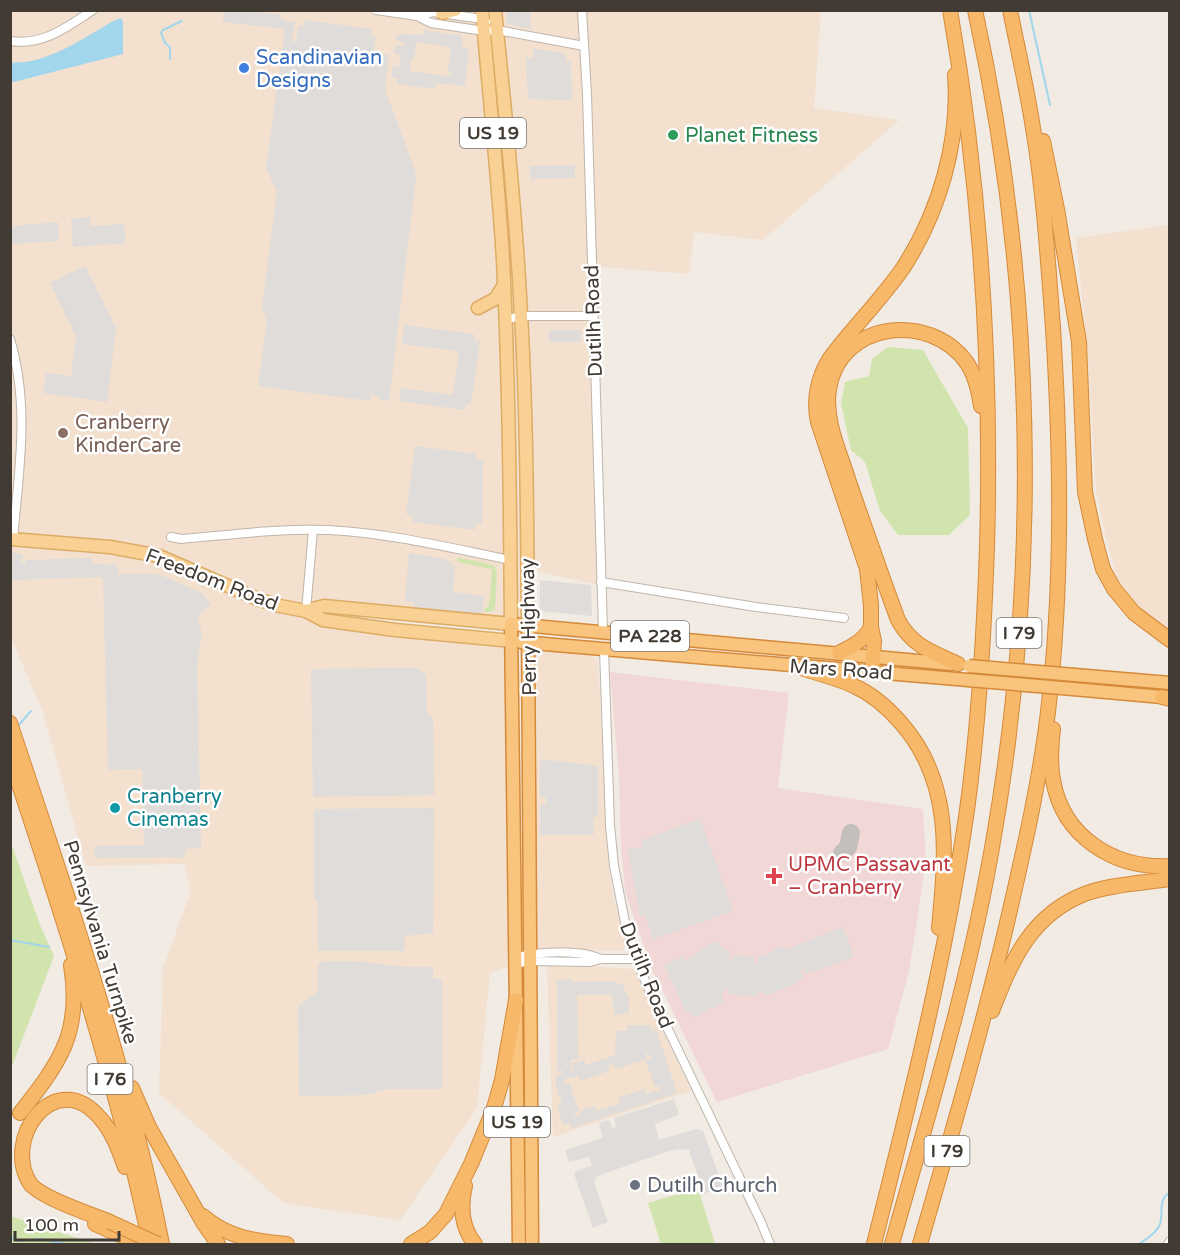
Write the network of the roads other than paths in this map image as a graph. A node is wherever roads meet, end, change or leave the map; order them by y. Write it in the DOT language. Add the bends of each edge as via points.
graph roads {
  1 [pos="93,10"];
  2 [pos="376,10"];
  3 [pos="455,10"];
  4 [pos="495,10"];
  5 [pos="582,10"];
  6 [pos="950,10"];
  7 [pos="975,10"];
  8 [pos="1012,10"];
  9 [pos="442,13"];
  10 [pos="417,16"];
  11 [pos="482,20"];
  12 [pos="497,30"];
  13 [pos="10,41"];
  14 [pos="584,46"];
  15 [pos="504,284"];
  16 [pos="478,308"];
  17 [pos="521,315"];
  18 [pos="505,316"];
  19 [pos="593,316"];
  20 [pos="10,339"];
  21 [pos="988,495"];
  22 [pos="313,530"];
  23 [pos="171,537"];
  24 [pos="12,539"];
  25 [pos="511,560"];
  26 [pos="602,582"];
  27 [pos="306,610"];
  28 [pos="844,618"];
  29 [pos="511,624"];
  30 [pos="528,625"];
  31 [pos="871,627"];
  32 [pos="1055,627"];
  33 [pos="603,632"];
  34 [pos="1170,640"];
  35 [pos="513,641"];
  36 [pos="529,642"];
  37 [pos="604,649"];
  38 [pos="839,653"];
  39 [pos="873,656"];
  40 [pos="963,665"];
  41 [pos="798,667"];
  42 [pos="872,671"];
  43 [pos="1170,683"];
  44 [pos="1167,698"];
  45 [pos="10,723"];
  46 [pos="10,757"];
  47 [pos="1170,866"];
  48 [pos="1170,879"];
  49 [pos="62,917"];
  50 [pos="529,958"];
  51 [pos="636,959"];
  52 [pos="516,960"];
  53 [pos="933,992"];
  54 [pos="516,1000"];
  55 [pos="101,1005"];
  56 [pos="974,1058"];
  57 [pos="15,1122"];
  58 [pos="471,1164"];
  59 [pos="10,1165"];
  60 [pos="196,1209"];
  61 [pos="109,1227"];
  62 [pos="140,1245"];
  63 [pos="149,1245"];
  64 [pos="158,1245"];
  65 [pos="162,1245"];
  66 [pos="218,1245"];
  67 [pos="288,1245"];
  68 [pos="411,1245"];
  69 [pos="475,1245"];
  70 [pos="519,1245"];
  71 [pos="532,1245"];
  72 [pos="770,1245"];
  73 [pos="874,1245"];
  74 [pos="892,1245"];
  75 [pos="920,1245"];
  1 -- 13 [label="street" via="43,39 27,43"];
  2 -- 10 [label="street"];
  3 -- 9 [label="main road"];
  4 -- 12 [label="main road, Perry Highway / US 19"];
  5 -- 14 [label="street, Dutilh Road"];
  6 -- 21 [label="highway" via="964,89 981,269"];
  6 -- 31 [label="highway" via="954,113 938,195 902,270 824,368 816,400 818,422 867,569"];
  7 -- 74 [label="highway, I 79" via="994,105 1018,308 1025,458 1020,626 1005,768 978,920"];
  8 -- 32 [label="highway, I 79" via="1033,129 1048,251 1058,414"];
  8 -- 34 [label="highway" via="1057,208 1078,342 1085,492 1095,539 1103,569 1114,588 1134,613"];
  9 -- 10 [label="street"];
  9 -- 11 [label="street"];
  10 -- 11 [label="street" via="431,23"];
  11 -- 12 [label="street"];
  11 -- 15 [label="main road, Perry Highway / US 19"];
  12 -- 14 [label="street"];
  12 -- 17 [label="main road, Perry Highway / US 19"];
  14 -- 19 [label="street, Dutilh Road"];
  15 -- 16 [label="main road" via="495,299"];
  15 -- 18 [label="main road, Perry Highway / US 19"];
  17 -- 18 [label="street"];
  17 -- 19 [label="street"];
  17 -- 30 [label="main road, Perry Highway / US 19"];
  18 -- 25 [label="main road, Perry Highway / US 19"];
  19 -- 26 [label="street, Dutilh Road"];
  20 -- 24 [label="street" via="19,373 23,414"];
  21 -- 40 [label="highway" via="978,390 969,365 957,351 931,334 898,329 872,335 843,357 829,389 830,422 898,620 905,634 917,644"];
  21 -- 53 [label="highway" via="975,738 957,873"];
  22 -- 23 [label="street"];
  22 -- 25 [label="street" via="383,536"];
  22 -- 27 [label="street"];
  24 -- 27 [label="main road, Freedom Road" via="147,553 179,563 260,600"];
  25 -- 29 [label="main road, Perry Highway / US 19"];
  26 -- 28 [label="street"];
  26 -- 33 [label="street, Dutilh Road"];
  27 -- 29 [label="main road, Freedom Road" via="324,606"];
  27 -- 35 [label="main road, Freedom Road" via="323,620"];
  29 -- 30 [label="highway, Freedom Road / PA 228"];
  29 -- 35 [label="highway, Perry Highway / US 19"];
  30 -- 33 [label="highway, Mars Road / PA 228"];
  30 -- 36 [label="highway, Perry Highway / US 19"];
  31 -- 38 [label="highway" via="858,643"];
  31 -- 39 [label="highway"];
  32 -- 47 [label="highway" via="1057,690 1052,772 1066,817 1083,838 1122,861"];
  32 -- 56 [label="highway, I 79" via="1048,714 1031,812"];
  33 -- 38 [label="highway, Mars Road / PA 228"];
  35 -- 36 [label="highway, Mars Road / PA 228"];
  35 -- 52 [label="highway, Perry Highway / US 19"];
  36 -- 37 [label="highway, Mars Road / PA 228"];
  36 -- 50 [label="highway, Perry Highway / US 19"];
  37 -- 41 [label="highway, Mars Road / PA 228"];
  37 -- 51 [label="street, Dutilh Road" via="614,866"];
  38 -- 39 [label="highway, Mars Road / PA 228"];
  39 -- 40 [label="highway, Mars Road / PA 228"];
  39 -- 42 [label="highway"];
  40 -- 43 [label="highway, Mars Road / PA 228, bridge"];
  41 -- 42 [label="highway, Mars Road / PA 228"];
  41 -- 53 [label="highway" via="854,686 876,699 907,730 926,759 939,795 944,844"];
  42 -- 44 [label="highway, Mars Road / PA 228, bridge"];
  45 -- 55 [label="highway, Pennsylvania Turnpike / I 76"];
  46 -- 49 [label="highway, Pennsylvania Turnpike / I 76"];
  48 -- 56 [label="highway" via="1088,893 1062,906 1038,925 1015,957"];
  49 -- 57 [label="highway" via="74,996 70,1032 54,1070"];
  49 -- 63 [label="highway, Pennsylvania Turnpike / I 76" via="119,1114"];
  50 -- 51 [label="street" via="591,954 601,959"];
  50 -- 52 [label="street"];
  50 -- 71 [label="highway, Perry Highway / US 19"];
  51 -- 72 [label="street, Dutilh Road"];
  52 -- 54 [label="highway, Perry Highway / US 19"];
  53 -- 73 [label="highway"];
  54 -- 58 [label="highway" via="502,1080"];
  54 -- 70 [label="highway, Perry Highway / US 19"];
  55 -- 60 [label="highway" via="144,1116"];
  55 -- 65 [label="highway, Pennsylvania Turnpike / I 76"];
  56 -- 75 [label="highway, I 79"];
  58 -- 68 [label="highway" via="446,1214"];
  58 -- 69 [label="highway" via="462,1206 465,1226"];
  59 -- 61 [label="highway" via="17,1179 33,1194"];
  60 -- 66 [label="highway"];
  60 -- 67 [label="highway" via="230,1234"];
  61 -- 62 [label="highway"];
  61 -- 63 [label="highway" via="38,1191 25,1180 15,1159 14,1143 22,1121 31,1111 47,1102 68,1100 86,1106 100,1118 120,1154"];
  61 -- 64 [label="highway, bridge"];
}
